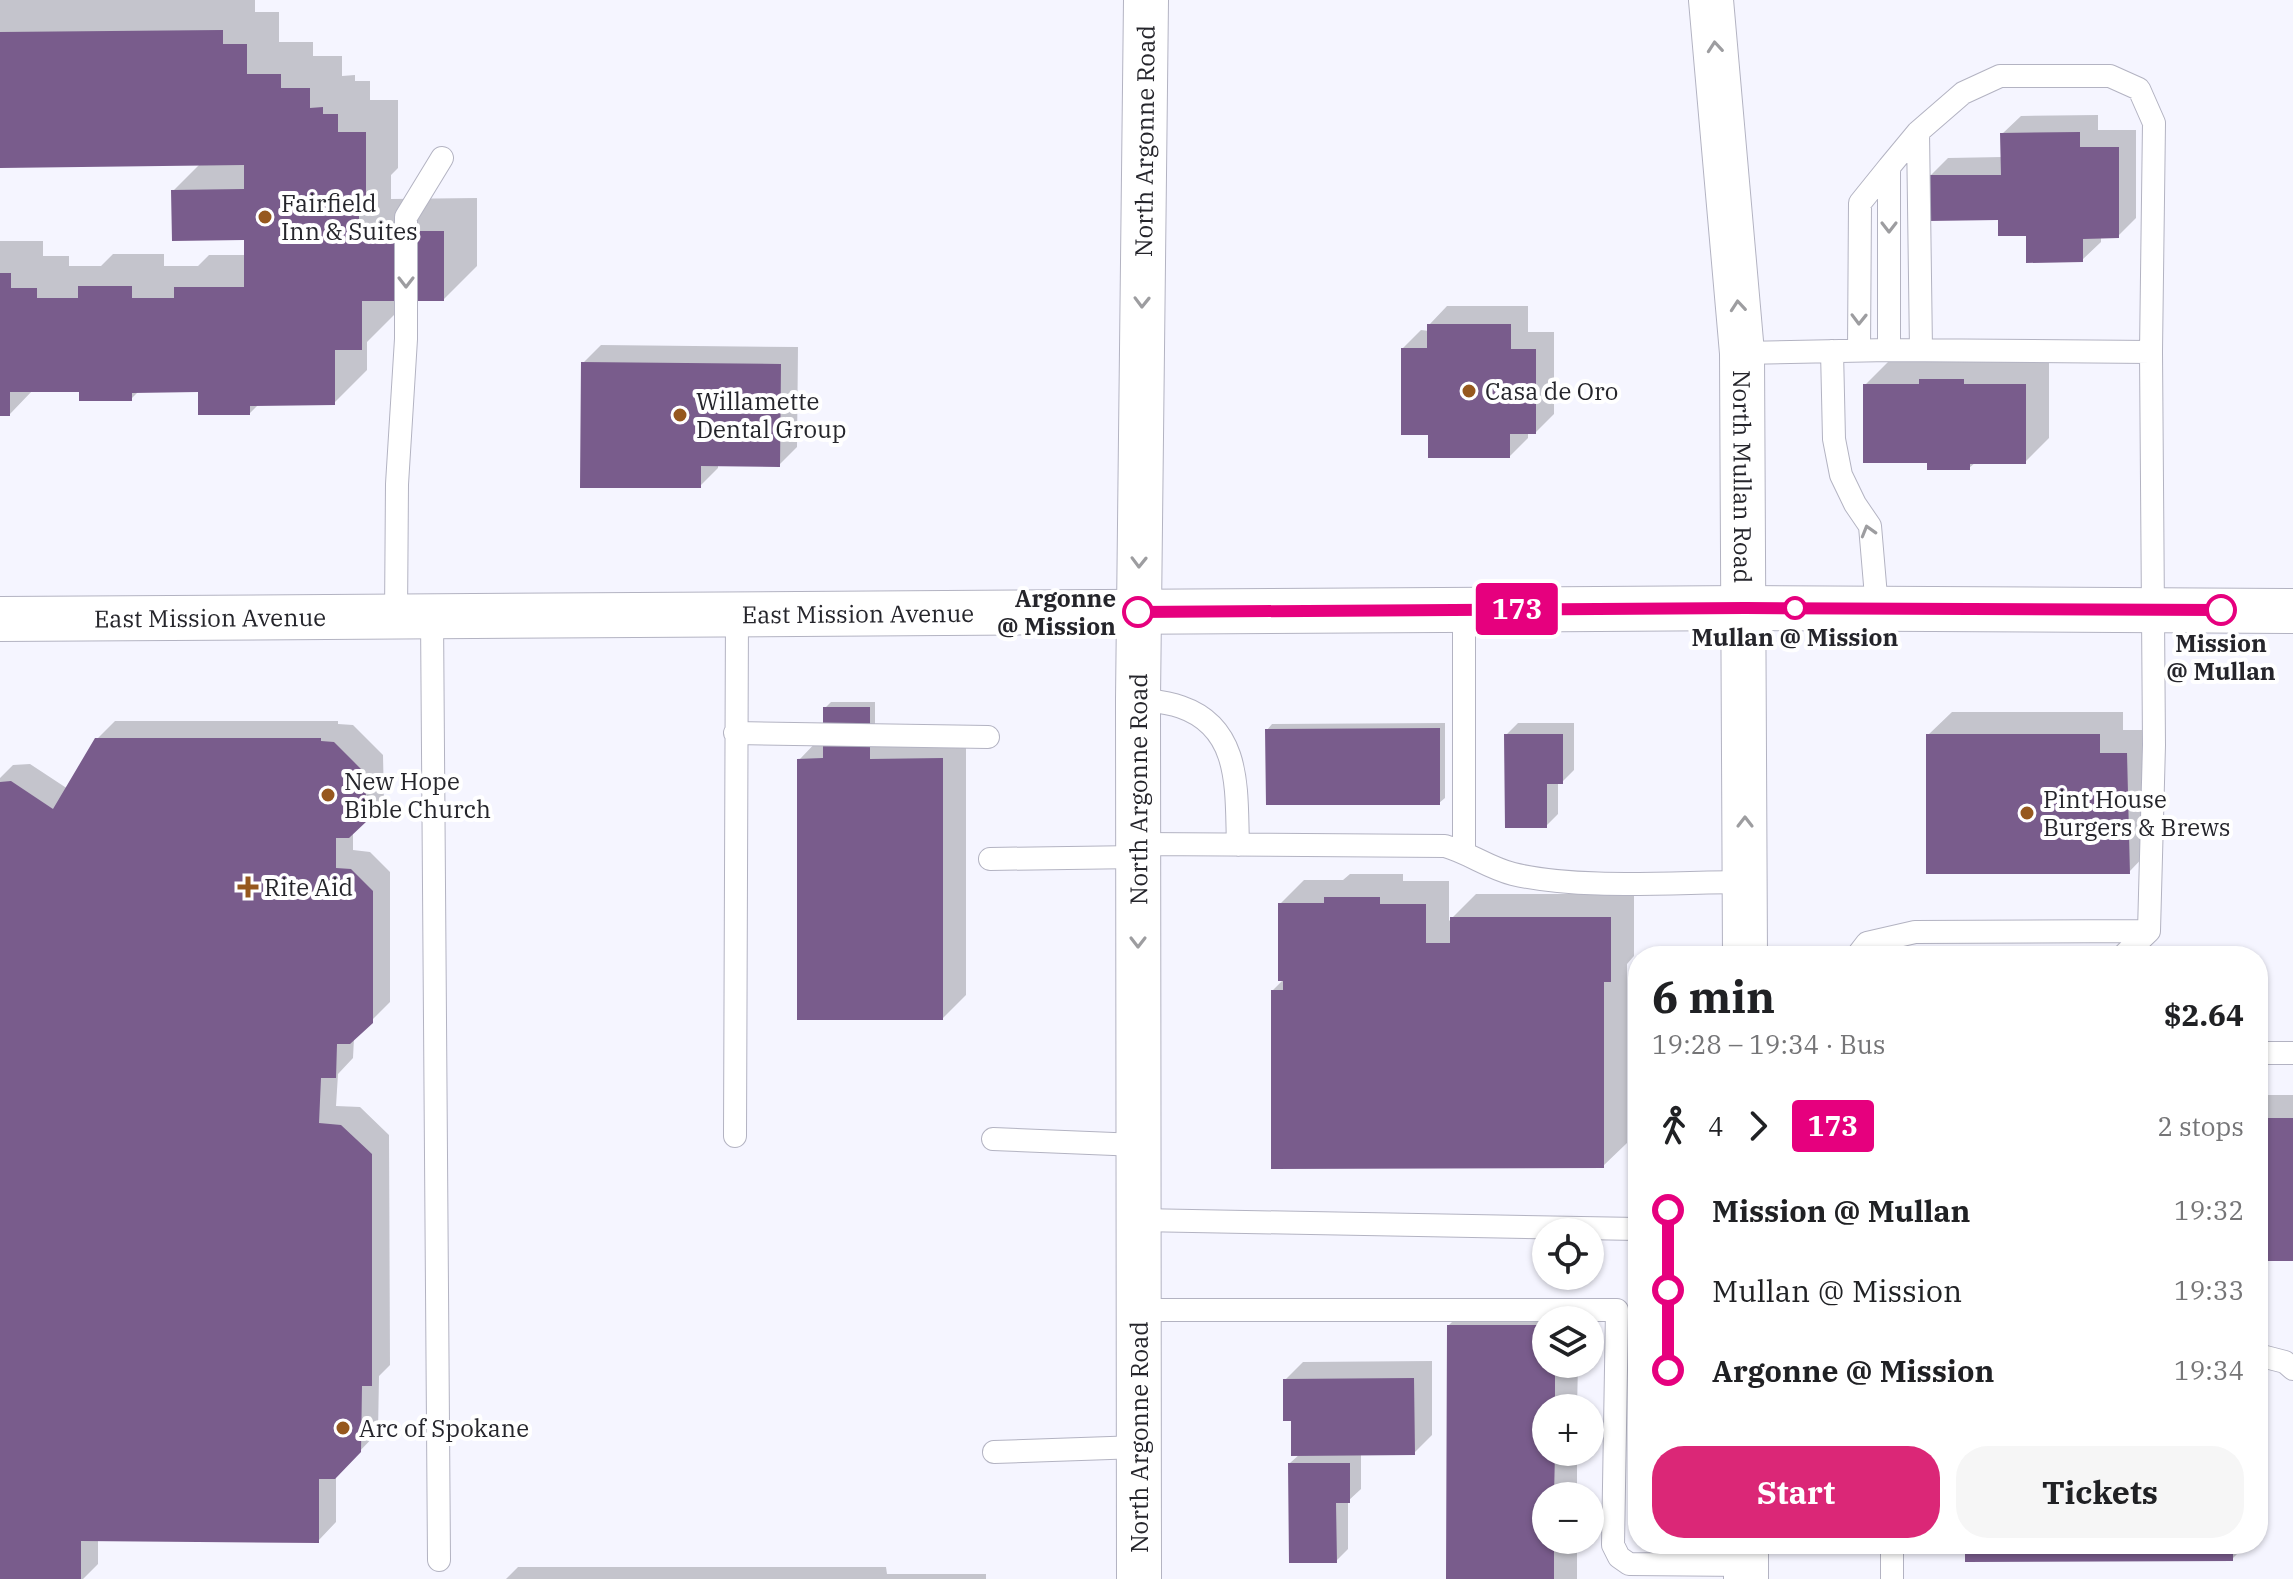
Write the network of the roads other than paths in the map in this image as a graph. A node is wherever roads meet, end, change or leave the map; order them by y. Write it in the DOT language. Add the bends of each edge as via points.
graph roads {
  1 [pos="1146,0"];
  2 [pos="1711,0"];
  3 [pos="1918,132"];
  4 [pos="442,158"];
  5 [pos="1889,167"];
  6 [pos="1859,350"];
  7 [pos="1889,350"];
  8 [pos="1921,350"];
  9 [pos="1832,351"];
  10 [pos="2151,352"];
  11 [pos="1742,353"];
  12 [pos="1745,608"];
  13 [pos="1877,608"];
  14 [pos="2154,609"];
  15 [pos="1464,610"];
  16 [pos="2293,611"];
  17 [pos="1138,612"];
  18 [pos="737,614"];
  19 [pos="414,616"];
  20 [pos="0,619"];
  21 [pos="1138,699"];
  22 [pos="735,733"];
  23 [pos="988,737"];
  24 [pos="1238,845"];
  25 [pos="1138,850"];
  26 [pos="1464,852"];
  27 [pos="990,859"];
  28 [pos="1745,882"];
  29 [pos="2149,931"];
  30 [pos="1745,946"];
  31 [pos="1865,946"];
  32 [pos="2133,946"];
  33 [pos="2268,1053"];
  34 [pos="2293,1053"];
  35 [pos="735,1136"];
  36 [pos="993,1139"];
  37 [pos="1138,1145"];
  38 [pos="1139,1220"];
  39 [pos="1628,1229"];
  40 [pos="1139,1310"];
  41 [pos="2268,1358"];
  42 [pos="2293,1369"];
  43 [pos="1139,1447"];
  44 [pos="994,1452"];
  45 [pos="1892,1554"];
  46 [pos="439,1560"];
  47 [pos="1746,1563"];
  48 [pos="1139,1579"];
  49 [pos="1892,1579"];
  1 -- 17 [label="main road, North Argonne Road, one-way"];
  11 -- 2 [label="main road, North Mullan Road, one-way"];
  3 -- 5 [label="lane"];
  3 -- 8 [label="lane"];
  3 -- 10 [label="lane" via="1963,93 2000,76 2110,76 2139,89 2154,123"];
  4 -- 19 [label="lane, one-way" via="406,217 406,339 397,484"];
  5 -- 6 [label="lane, one-way" via="1860,203"];
  5 -- 7 [label="lane, one-way"];
  6 -- 7 [label="lane"];
  6 -- 9 [label="lane"];
  7 -- 8 [label="lane"];
  8 -- 10 [label="lane"];
  9 -- 11 [label="lane"];
  13 -- 9 [label="lane, one-way" via="1870,526 1841,475 1834,439"];
  10 -- 14 [label="lane"];
  11 -- 12 [label="main road, North Mullan Road"];
  12 -- 13 [label="main road, East Mission Avenue"];
  12 -- 15 [label="main road, East Mission Avenue"];
  28 -- 12 [label="main road, North Mullan Road, one-way"];
  13 -- 14 [label="main road, East Mission Avenue"];
  14 -- 16 [label="main road, East Mission Avenue"];
  14 -- 29 [label="lane"];
  15 -- 17 [label="main road, East Mission Avenue"];
  15 -- 26 [label="lane"];
  17 -- 18 [label="main road, East Mission Avenue"];
  17 -- 21 [label="main road, North Argonne Road"];
  18 -- 19 [label="main road, East Mission Avenue"];
  18 -- 22 [label="lane"];
  19 -- 20 [label="main road, East Mission Avenue"];
  19 -- 46 [label="lane"];
  21 -- 24 [label="lane" via="1181,707 1206,720 1225,741 1235,779"];
  21 -- 25 [label="main road, North Argonne Road"];
  22 -- 23 [label="lane"];
  22 -- 35 [label="lane"];
  24 -- 25 [label="lane"];
  24 -- 26 [label="lane" via="1445,846"];
  25 -- 27 [label="lane"];
  25 -- 37 [label="main road, North Argonne Road, one-way"];
  26 -- 28 [label="lane" via="1510,873 1539,879"];
  28 -- 30 [label="main road, North Mullan Road"];
  29 -- 31 [label="lane" via="1915,932"];
  29 -- 32 [label="lane"];
  33 -- 34 [label="lane"];
  36 -- 37 [label="lane"];
  37 -- 38 [label="main road, North Argonne Road"];
  38 -- 39 [label="lane"];
  38 -- 40 [label="main road, North Argonne Road"];
  40 -- 43 [label="main road, North Argonne Road"];
  40 -- 47 [label="lane" via="1617,1310 1613,1545 1619,1557 1629,1564"];
  41 -- 42 [label="lane"];
  43 -- 44 [label="lane"];
  43 -- 48 [label="main road, North Argonne Road"];
  45 -- 49 [label="lane"];
}
